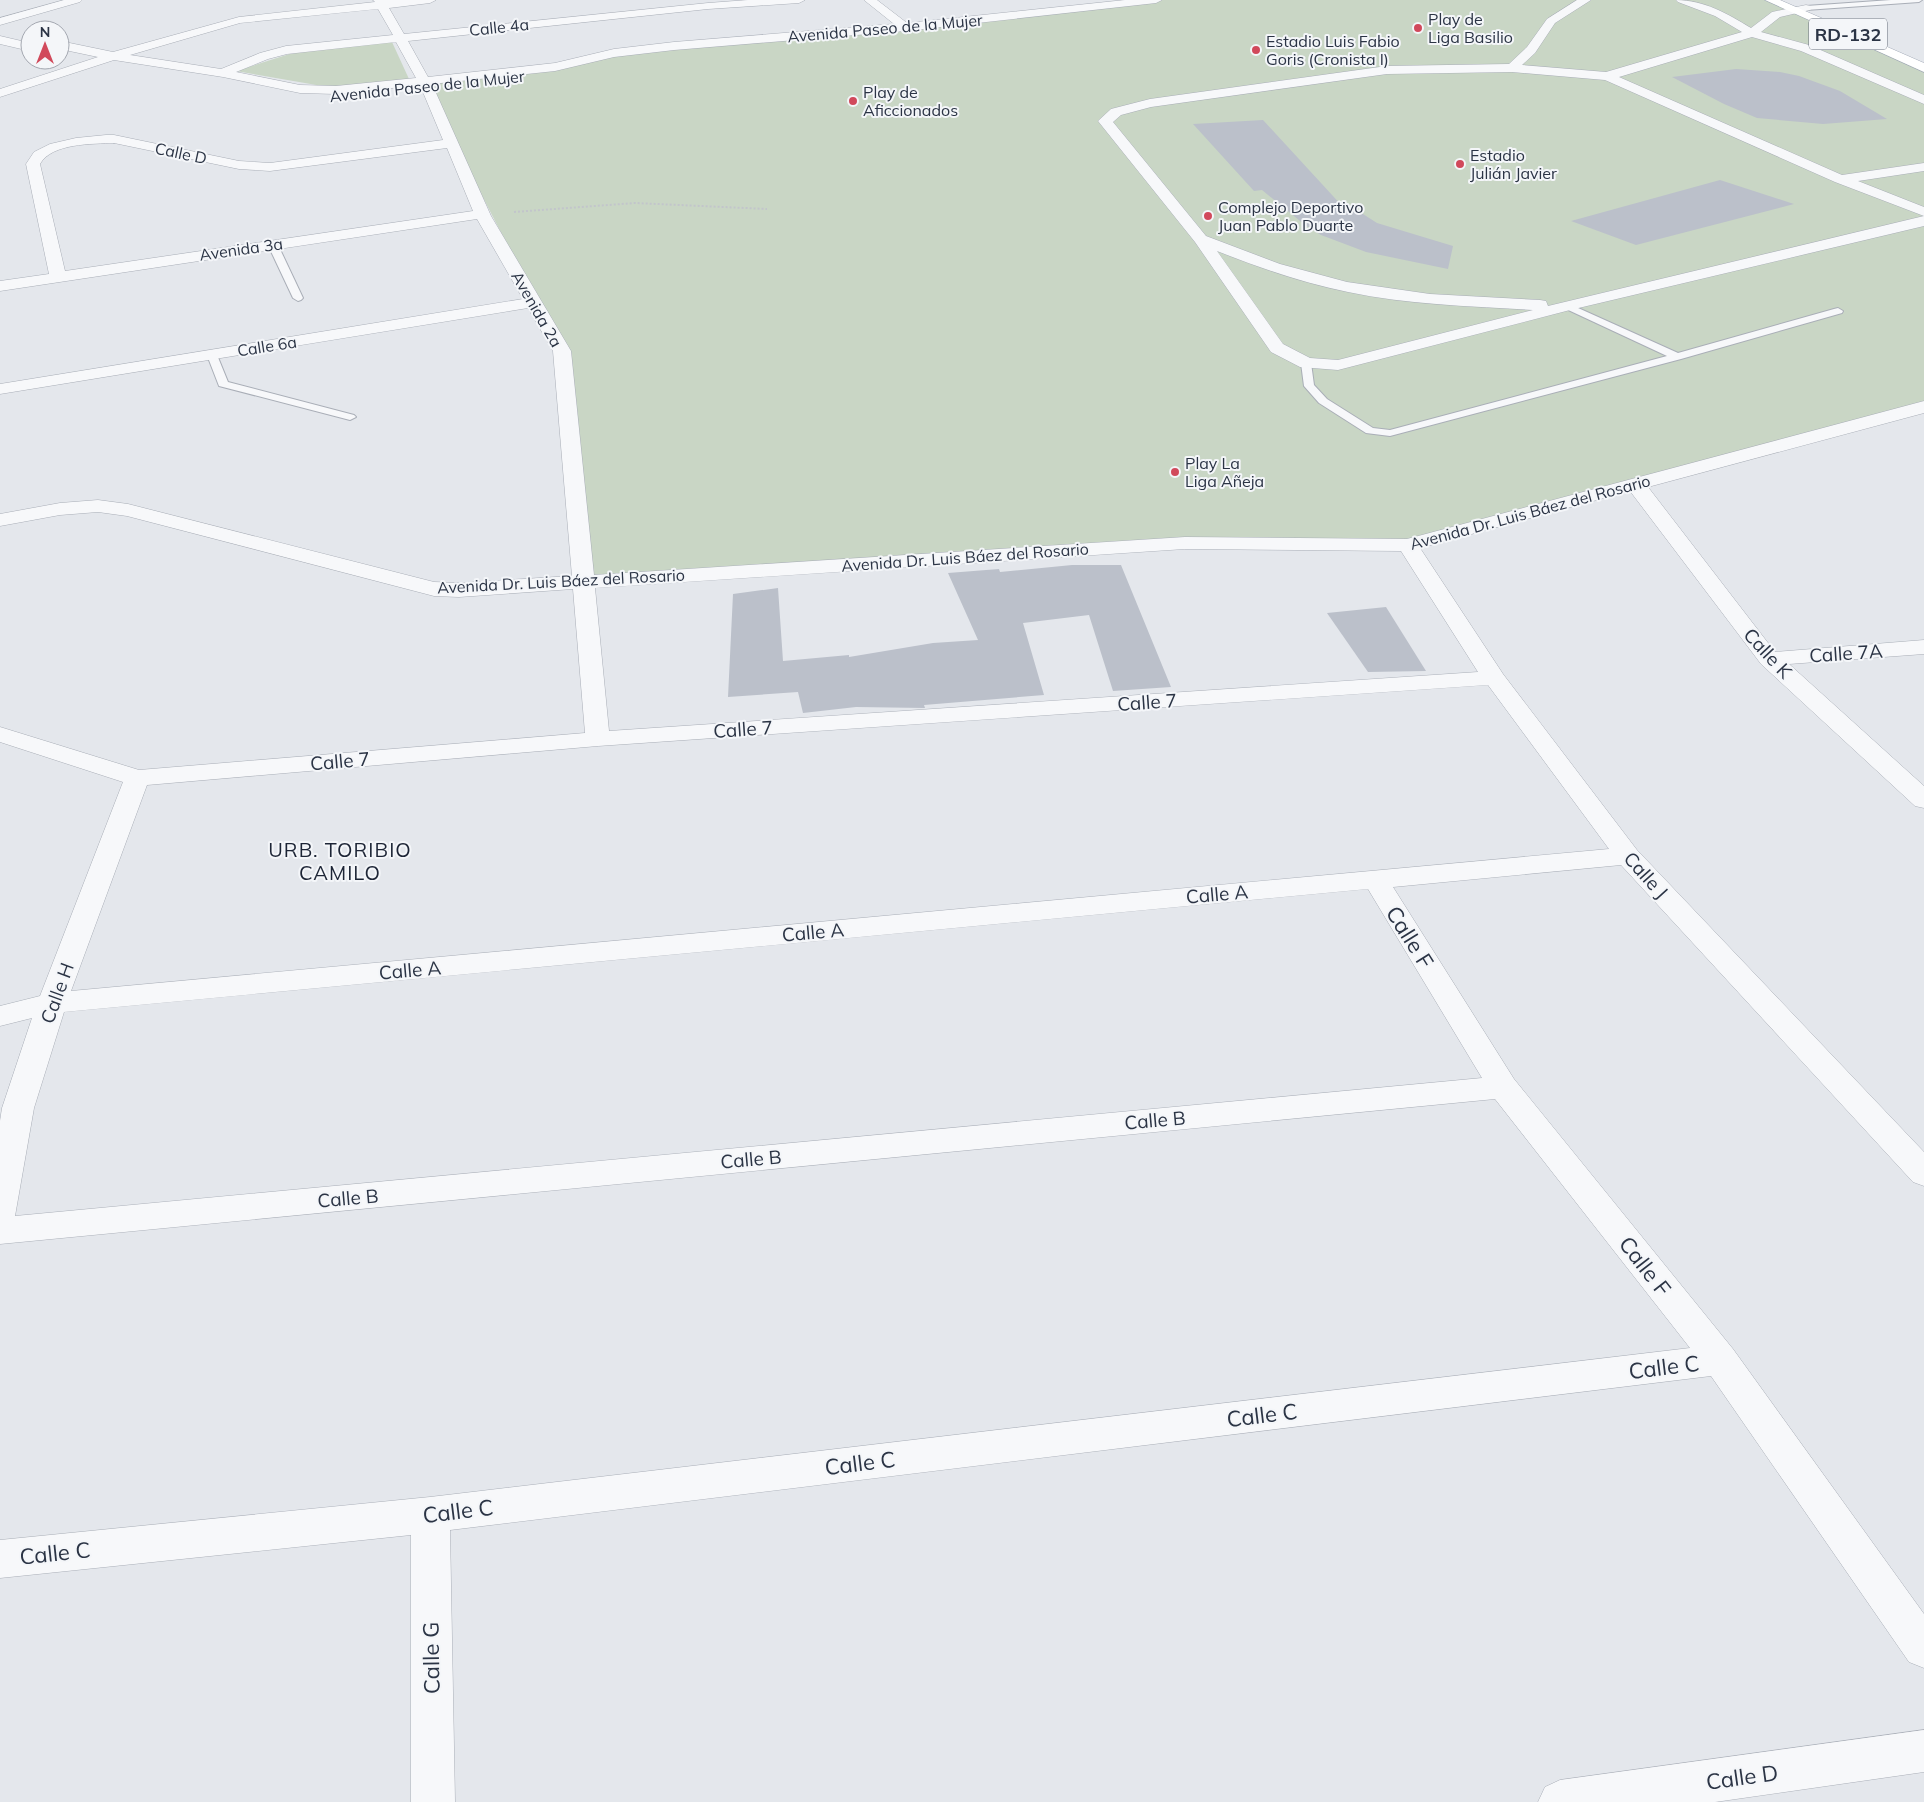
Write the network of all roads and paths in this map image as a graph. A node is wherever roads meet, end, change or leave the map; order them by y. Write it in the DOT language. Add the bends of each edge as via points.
graph roads {
  1 [pos="76,0"];
  2 [pos="362,0"];
  3 [pos="430,0"];
  4 [pos="799,0"];
  5 [pos="870,0"];
  6 [pos="1156,0"];
  7 [pos="1585,0"];
  8 [pos="1682,0"];
  9 [pos="1771,0"];
  10 [pos="1919,0"];
  11 [pos="381,2"];
  12 [pos="1795,6"];
  13 [pos="1924,6"];
  14 [pos="1820,14"];
  15 [pos="0,22"];
  16 [pos="905,27"];
  17 [pos="0,32"];
  18 [pos="1752,33"];
  19 [pos="20,37"];
  20 [pos="401,37"];
  21 [pos="0,40"];
  22 [pos="20,45"];
  23 [pos="70,48"];
  24 [pos="70,55"];
  25 [pos="113,56"];
  26 [pos="97,57"];
  27 [pos="81,58"];
  28 [pos="1924,58"];
  29 [pos="1512,68"];
  30 [pos="1924,68"];
  31 [pos="222,73"];
  32 [pos="1607,76"];
  33 [pos="203,79"];
  34 [pos="0,83"];
  35 [pos="425,83"];
  36 [pos="0,93"];
  37 [pos="1924,100"];
  38 [pos="450,144"];
  39 [pos="1924,167"];
  40 [pos="1840,179"];
  41 [pos="767,208"];
  42 [pos="1924,212"];
  43 [pos="483,215"];
  44 [pos="1924,221"];
  45 [pos="1201,239"];
  46 [pos="273,245"];
  47 [pos="58,277"];
  48 [pos="0,286"];
  49 [pos="298,298"];
  50 [pos="534,302"];
  51 [pos="1567,306"];
  52 [pos="1838,311"];
  53 [pos="212,355"];
  54 [pos="1677,357"];
  55 [pos="1306,363"];
  56 [pos="0,389"];
  57 [pos="1924,407"];
  58 [pos="350,416"];
  59 [pos="1635,484"];
  60 [pos="0,520"];
  61 [pos="1407,545"];
  62 [pos="583,581"];
  63 [pos="1924,647"];
  64 [pos="1768,659"];
  65 [pos="1494,678"];
  66 [pos="0,734"];
  67 [pos="598,739"];
  68 [pos="136,778"];
  69 [pos="1924,800"];
  70 [pos="1628,856"];
  71 [pos="1374,879"];
  72 [pos="52,1003"];
  73 [pos="0,1016"];
  74 [pos="1503,1087"];
  75 [pos="1924,1173"];
  76 [pos="0,1213"];
  77 [pos="0,1231"];
  78 [pos="1720,1360"];
  79 [pos="430,1515"];
  80 [pos="0,1559"];
  81 [pos="1924,1648"];
  82 [pos="1924,1751"];
  83 [pos="433,1802"];
  84 [pos="1560,1802"];
  1 -- 15 [label="street"];
  2 -- 26 [label="street" via="248,11 203,19"];
  3 -- 11 [label="street"];
  4 -- 20 [label="street, Calle 4a"];
  5 -- 16 [label="street"];
  6 -- 16 [label="street, Avenida Paseo de la Mujer"];
  7 -- 29 [label="street" via="1551,21 1531,50"];
  8 -- 18 [label="street" via="1720,14"];
  9 -- 12 [label="main road, RD-132"];
  10 -- 12 [label="lane"];
  11 -- 20 [label="street, Avenida 2a"];
  11 -- 25 [label="street" via="239,20"];
  12 -- 14 [label="main road, RD-132"];
  12 -- 18 [label="street" via="1776,14"];
  12 -- 30 [label="main road, RD-132"];
  13 -- 14 [label="lane"];
  14 -- 28 [label="main road, RD-132"];
  16 -- 35 [label="street, Avenida Paseo de la Mujer" via="674,46 614,53 582,66 547,74"];
  17 -- 19 [label="street"];
  18 -- 32 [label="street"];
  18 -- 37 [label="street" via="1806,48"];
  20 -- 31 [label="street, Calle 4a" via="286,50"];
  20 -- 35 [label="street, Avenida 2a"];
  21 -- 22 [label="street"];
  23 -- 26 [label="street, Avenida Paseo de la Mujer"];
  24 -- 27 [label="street, Avenida Paseo de la Mujer"];
  25 -- 26 [label="street, Avenida Paseo de la Mujer"];
  25 -- 31 [label="street, Avenida Paseo de la Mujer"];
  26 -- 27 [label="street, Avenida Paseo de la Mujer"];
  26 -- 33 [label="street, Avenida Paseo de la Mujer"];
  26 -- 36 [label="street"];
  27 -- 34 [label="street"];
  29 -- 32 [label="street"];
  29 -- 45 [label="street" via="1387,70 1150,103 1116,112 1105,121"];
  31 -- 33 [label="street, Calle 4a"];
  31 -- 35 [label="street, Avenida Paseo de la Mujer" via="300,89 336,90"];
  32 -- 40 [label="street"];
  33 -- 35 [label="street, Avenida Paseo de la Mujer" via="288,94 331,97"];
  35 -- 38 [label="street, Avenida 2a"];
  38 -- 43 [label="street, Avenida 2a"];
  38 -- 47 [label="street, Calle D" via="270,167 239,165 114,139 96,138 68,144 40,154 33,164"];
  39 -- 40 [label="street"];
  40 -- 42 [label="street"];
  41 -- 43 [label="path" via="635,204"];
  43 -- 46 [label="street, Avenida 3a"];
  43 -- 50 [label="street, Avenida 2a"];
  44 -- 51 [label="street"];
  45 -- 51 [label="street" via="1254,261 1339,285 1405,297"];
  45 -- 55 [label="street" via="1277,348"];
  46 -- 47 [label="street, Avenida 3a"];
  46 -- 49 [label="lane"];
  47 -- 48 [label="street, Avenida 3a"];
  50 -- 53 [label="street, Calle 6a"];
  50 -- 62 [label="street, Avenida 2a" via="562,351"];
  51 -- 54 [label="lane"];
  51 -- 55 [label="street" via="1338,365"];
  52 -- 54 [label="lane"];
  53 -- 56 [label="street, Calle 6a"];
  53 -- 58 [label="lane" via="223,384"];
  54 -- 55 [label="lane" via="1390,433 1370,431 1323,401 1309,386"];
  57 -- 59 [label="street, Avenida Dr. Luis Báez del Rosario"];
  59 -- 61 [label="street, Avenida Dr. Luis Báez del Rosario"];
  59 -- 64 [label="street, Calle K"];
  60 -- 62 [label="street, Avenida Dr. Luis Báez del Rosario" via="98,506 128,510 434,589"];
  61 -- 62 [label="street, Avenida Dr. Luis Báez del Rosario" via="1185,543"];
  61 -- 65 [label="street, Calle J"];
  62 -- 67 [label="street, Avenida 2a"];
  63 -- 64 [label="street, Calle 7A"];
  64 -- 69 [label="street, Calle K"];
  65 -- 67 [label="street, Calle 7"];
  65 -- 70 [label="street, Calle J"];
  66 -- 68 [label="street, Calle 7"];
  67 -- 68 [label="street, Calle 7"];
  68 -- 72 [label="street, Calle H"];
  70 -- 71 [label="street, Calle A"];
  70 -- 75 [label="street, Calle J"];
  71 -- 72 [label="street, Calle A"];
  71 -- 74 [label="street, Calle F"];
  72 -- 73 [label="street, Calle A"];
  72 -- 76 [label="street, Calle H" via="18,1108"];
  74 -- 77 [label="street, Calle B"];
  74 -- 78 [label="street, Calle F"];
  78 -- 79 [label="street, Calle C"];
  78 -- 81 [label="street, Calle F"];
  79 -- 80 [label="street, Calle C"];
  79 -- 83 [label="street, Calle G"];
  82 -- 84 [label="street, Calle D"];
}
